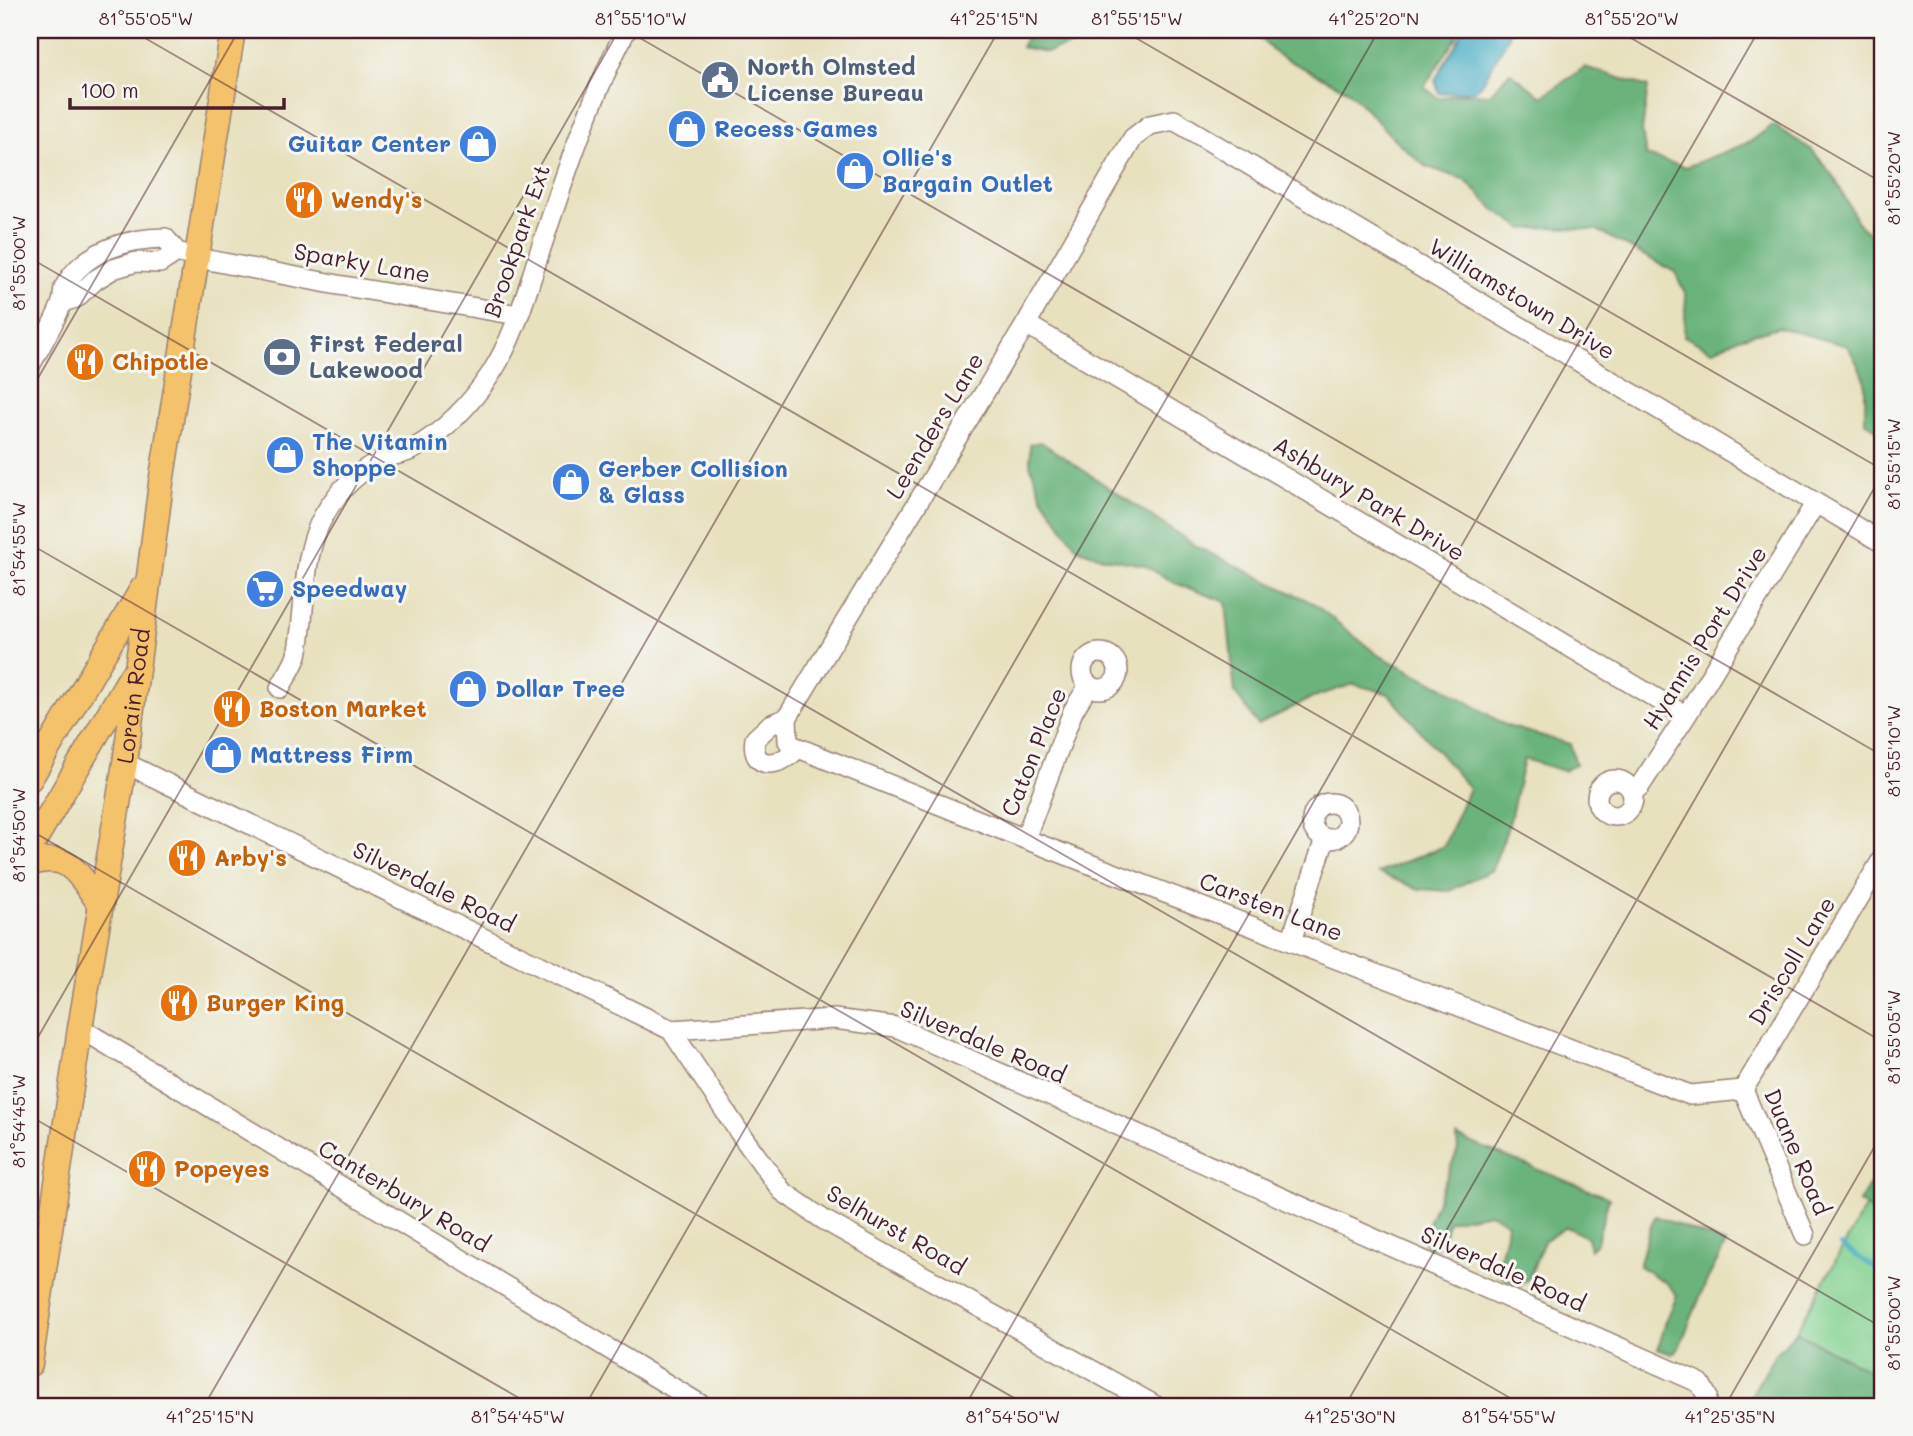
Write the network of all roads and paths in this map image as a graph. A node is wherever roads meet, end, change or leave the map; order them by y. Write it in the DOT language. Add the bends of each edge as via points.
graph roads {
  1 [pos="233,30"];
  2 [pos="626,30"];
  3 [pos="1133,138"];
  4 [pos="188,255"];
  5 [pos="518,315"];
  6 [pos="1026,324"];
  7 [pos="30,366"];
  8 [pos="1815,504"];
  9 [pos="1883,544"];
  10 [pos="148,580"];
  11 [pos="137,666"];
  12 [pos="1089,685"];
  13 [pos="280,688"];
  14 [pos="1686,716"];
  15 [pos="787,718"];
  16 [pos="793,745"];
  17 [pos="125,764"];
  18 [pos="30,779"];
  19 [pos="1632,793"];
  20 [pos="1025,839"];
  21 [pos="1325,839"];
  22 [pos="30,848"];
  23 [pos="1883,858"];
  24 [pos="30,864"];
  25 [pos="101,906"];
  26 [pos="1291,941"];
  27 [pos="80,1028"];
  28 [pos="671,1030"];
  29 [pos="1743,1090"];
  30 [pos="1805,1235"];
  31 [pos="30,1364"];
  32 [pos="703,1406"];
  33 [pos="1156,1406"];
  34 [pos="1705,1406"];
  1 -- 4 [label="main road, Lorain Road"];
  2 -- 5 [label="street, Brookpark Ext" via="579,134"];
  3 -- 6 [label="street, Leenders Lane"];
  3 -- 8 [label="street, Williamstown Drive" via="1150,125 1174,120"];
  4 -- 5 [label="street, Sparky Lane"];
  4 -- 7 [label="street, Sparky Lane" via="165,237 107,249 78,270 63,289 62,302"];
  4 -- 10 [label="main road, Lorain Road"];
  5 -- 13 [label="street, Brookpark Ext" via="492,371 465,409 416,448 382,460 356,477 323,516 305,583 296,658"];
  6 -- 14 [label="street, Ashbury Park Drive"];
  6 -- 15 [label="street, Leenders Lane"];
  8 -- 9 [label="street, Williamstown Drive"];
  8 -- 14 [label="street, Hyannis Port Drive"];
  10 -- 11 [label="main road, Lorain Road"];
  10 -- 18 [label="main road"];
  11 -- 17 [label="main road, Lorain Road"];
  11 -- 22 [label="main road"];
  12 -- 20 [label="street, Caton Place" via="1073,711"];
  14 -- 19 [label="street, Hyannis Port Drive"];
  15 -- 16 [label="street"];
  15 -- 16 [label="street" via="762,730 755,738 756,753 773,764 782,762"];
  16 -- 20 [label="street, Carsten Lane"];
  17 -- 25 [label="main road, Lorain Road"];
  17 -- 28 [label="street, Silverdale Road"];
  20 -- 26 [label="street, Carsten Lane"];
  21 -- 26 [label="street"];
  23 -- 29 [label="street, Driscoll Lane"];
  24 -- 25 [label="main road" via="59,859 75,869"];
  25 -- 27 [label="main road, Lorain Road"];
  26 -- 29 [label="street, Carsten Lane" via="1690,1095"];
  27 -- 31 [label="main road, Lorain Road"];
  27 -- 32 [label="street, Canterbury Road"];
  28 -- 33 [label="street, Selhurst Road" via="782,1191 824,1220"];
  28 -- 34 [label="street, Silverdale Road" via="834,1019 896,1027 1700,1383 1707,1396"];
  29 -- 30 [label="street, Duane Road"];
}
